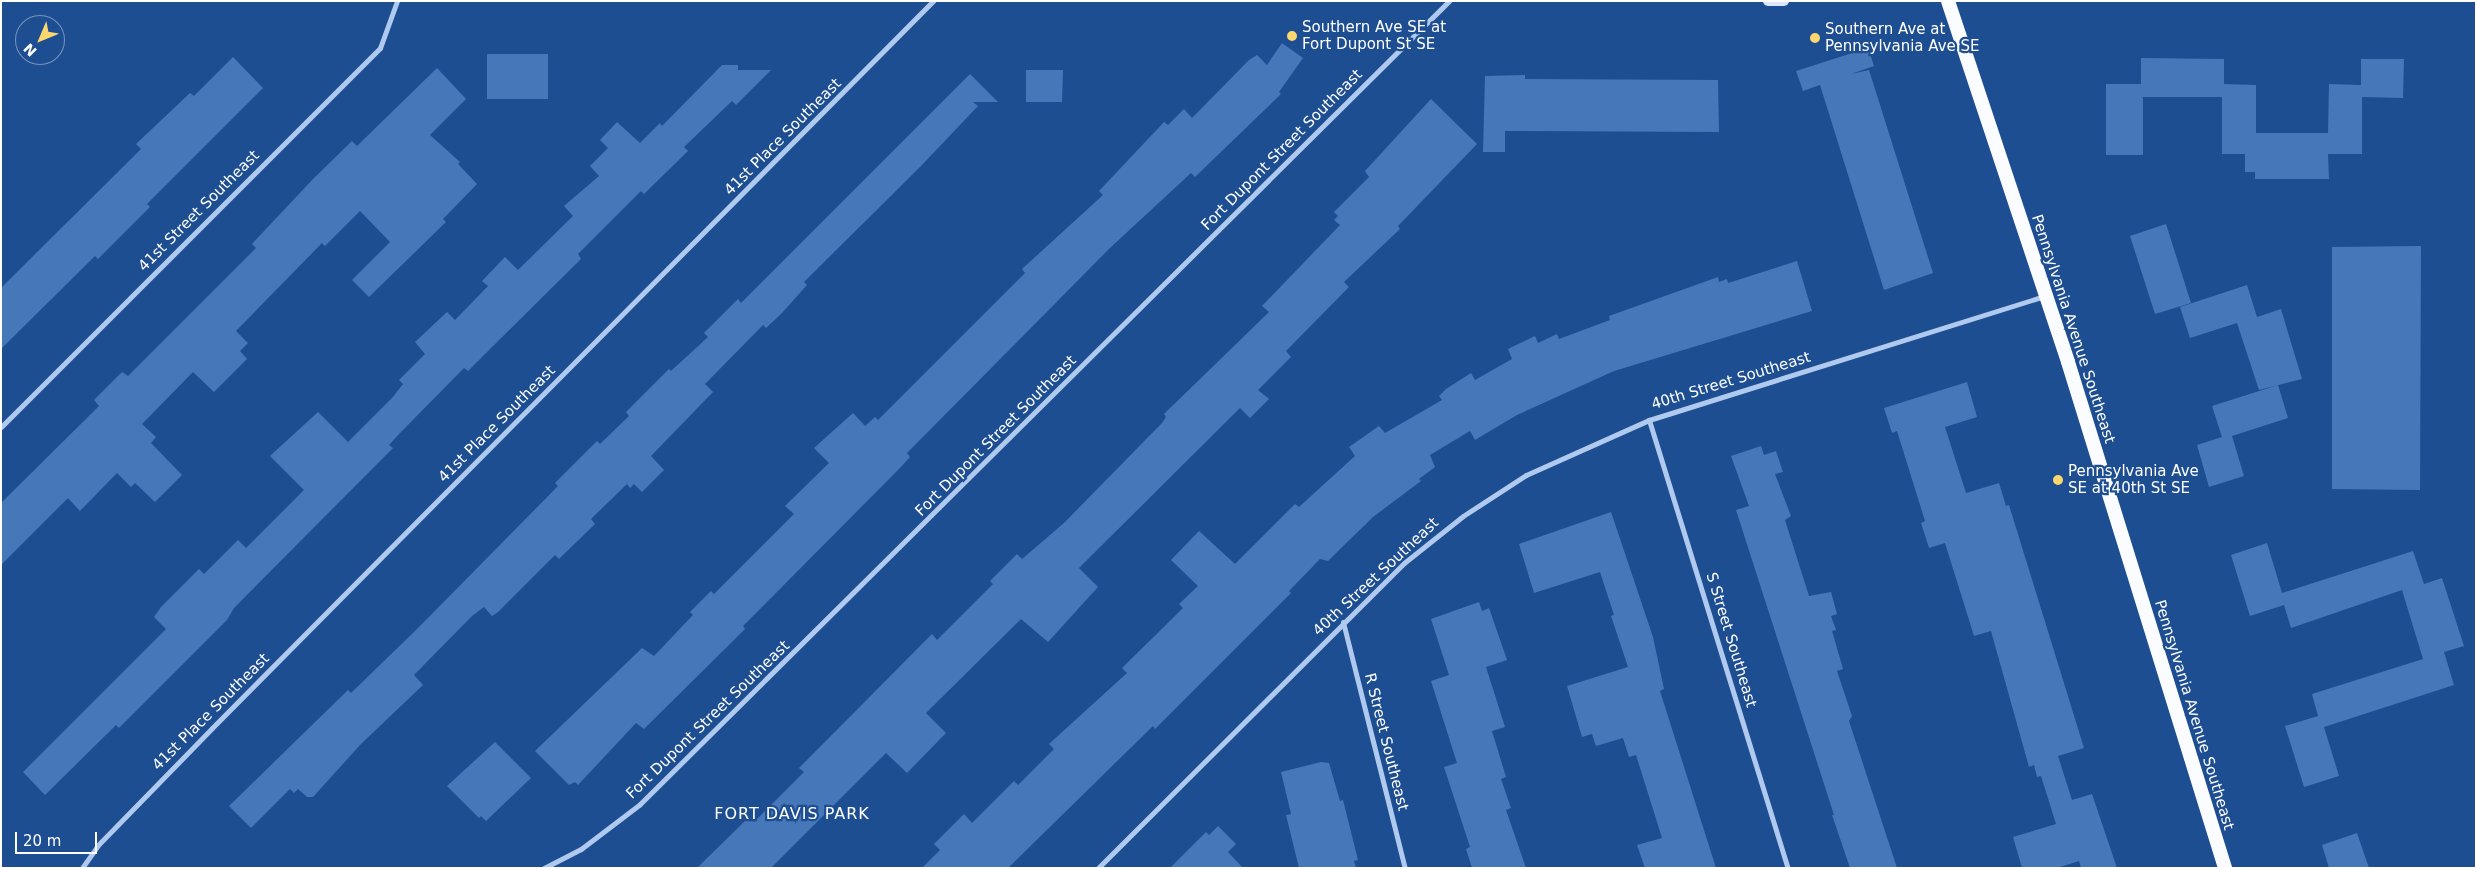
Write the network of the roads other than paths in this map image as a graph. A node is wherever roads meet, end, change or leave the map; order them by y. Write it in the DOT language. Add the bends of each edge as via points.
graph roads {
  1 [pos="397,1"];
  2 [pos="933,1"];
  3 [pos="1448,1"];
  4 [pos="1768,1"];
  5 [pos="1784,1"];
  6 [pos="1948,1"];
  7 [pos="2046,295"];
  8 [pos="1649,420"];
  9 [pos="1,427"];
  10 [pos="1343,622"];
  11 [pos="551,866"];
  12 [pos="82,868"];
  13 [pos="544,868"];
  14 [pos="1098,868"];
  15 [pos="1405,868"];
  16 [pos="1788,868"];
  17 [pos="2225,868"];
  1 -- 9 [label="street, 41st Street Southeast" via="380,48"];
  2 -- 12 [label="street, 41st Place Southeast" via="212,728 98,846"];
  3 -- 11 [label="street, Fort Dupont Street Southeast" via="640,804 580,849"];
  4 -- 5 [label="main road"];
  6 -- 7 [label="highway, Pennsylvania Avenue Southeast"];
  7 -- 8 [label="street, 40th Street Southeast"];
  7 -- 17 [label="highway, Pennsylvania Avenue Southeast"];
  8 -- 10 [label="street, 40th Street Southeast" via="1545,465 1487,499 1426,545"];
  8 -- 16 [label="street, S Street Southeast"];
  10 -- 14 [label="street, 40th Street Southeast"];
  10 -- 15 [label="street, R Street Southeast"];
  11 -- 13 [label="street, Fort Dupont Street Southeast"];
}
